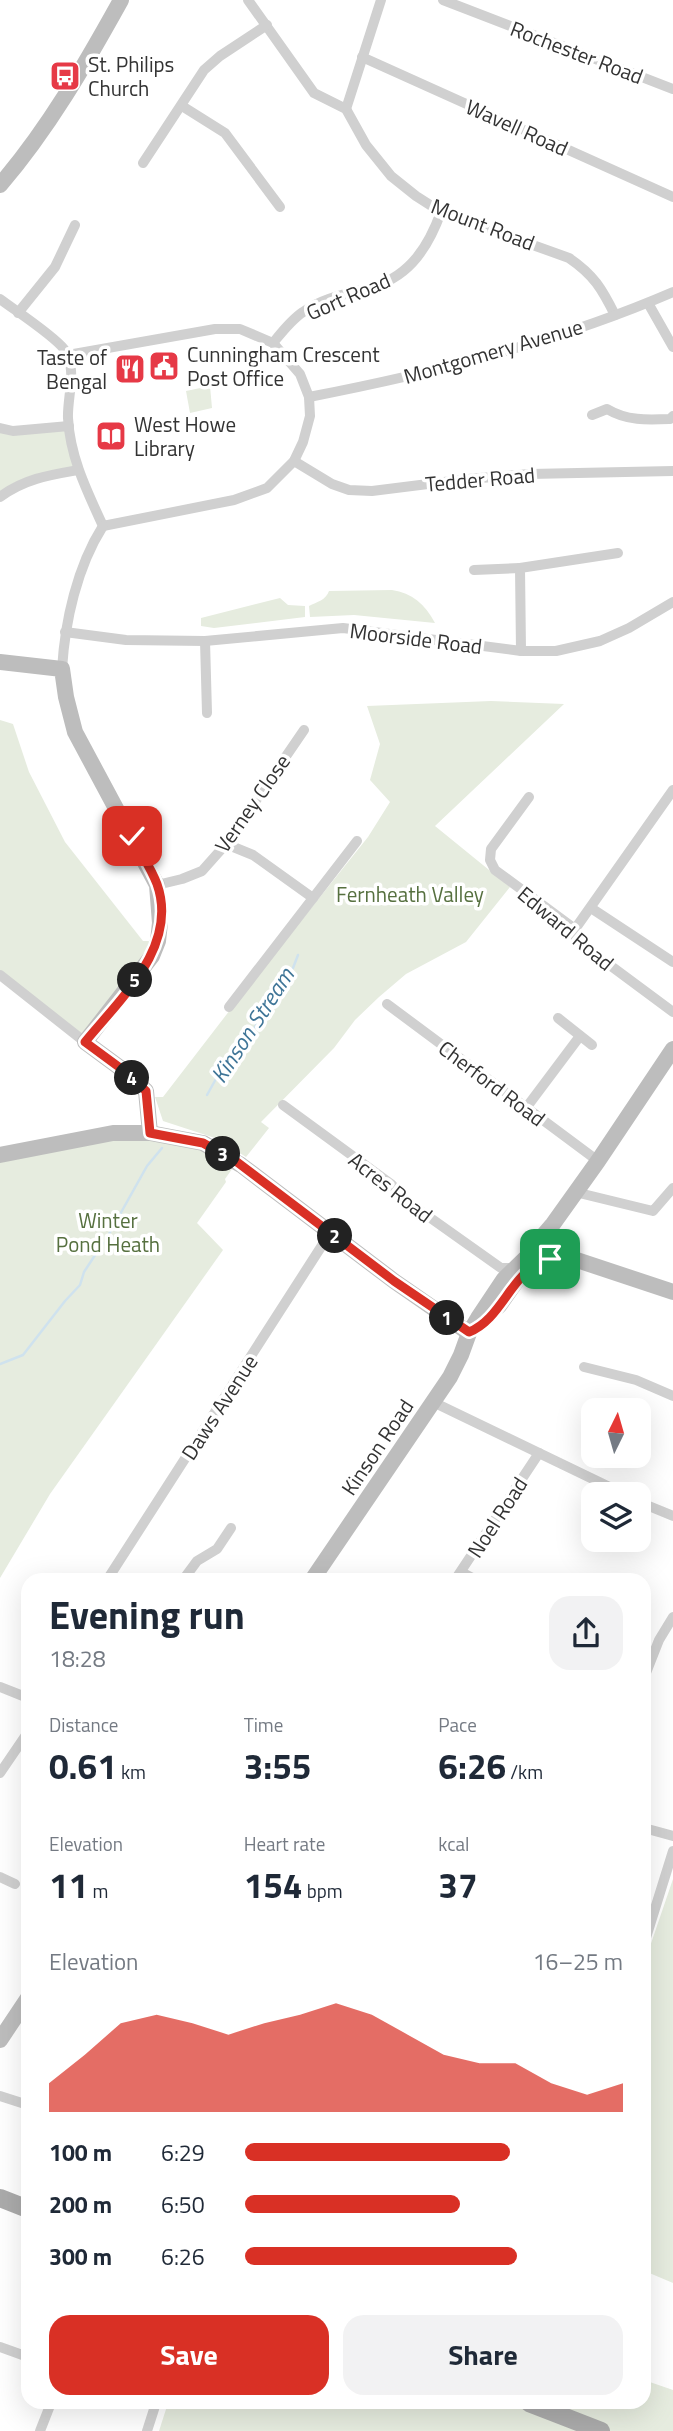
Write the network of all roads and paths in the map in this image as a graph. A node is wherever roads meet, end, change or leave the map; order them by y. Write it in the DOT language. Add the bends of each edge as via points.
graph roads {
  1 [pos="121,0"];
  2 [pos="248,0"];
  3 [pos="381,0"];
  4 [pos="443,0"];
  5 [pos="267,25"];
  6 [pos="362,57"];
  7 [pos="673,89"];
  8 [pos="182,106"];
  9 [pos="346,109"];
  10 [pos="143,163"];
  11 [pos="0,185"];
  12 [pos="673,197"];
  13 [pos="281,207"];
  14 [pos="441,212"];
  15 [pos="75,225"];
  16 [pos="673,292"];
  17 [pos="0,299"];
  18 [pos="648,303"];
  19 [pos="18,313"];
  20 [pos="615,315"];
  21 [pos="273,343"];
  22 [pos="673,347"];
  23 [pos="68,355"];
  24 [pos="309,397"];
  25 [pos="592,415"];
  26 [pos="673,416"];
  27 [pos="69,426"];
  28 [pos="0,428"];
  29 [pos="294,461"];
  30 [pos="78,470"];
  31 [pos="673,471"];
  32 [pos="0,497"];
  33 [pos="103,526"];
  34 [pos="618,553"];
  35 [pos="520,568"];
  36 [pos="474,570"];
  37 [pos="673,602"];
  38 [pos="65,632"];
  39 [pos="205,641"];
  40 [pos="521,650"];
  41 [pos="0,662"];
  42 [pos="62,669"];
  43 [pos="207,713"];
  44 [pos="304,730"];
  45 [pos="673,790"];
  46 [pos="529,797"];
  47 [pos="357,841"];
  48 [pos="226,844"];
  49 [pos="157,885"];
  50 [pos="313,898"];
  51 [pos="591,908"];
  52 [pos="575,929"];
  53 [pos="673,962"];
  54 [pos="0,975"];
  55 [pos="387,1004"];
  56 [pos="229,1007"];
  57 [pos="673,1012"];
  58 [pos="558,1018"];
  59 [pos="580,1037"];
  60 [pos="85,1042"];
  61 [pos="592,1045"];
  62 [pos="673,1049"];
  63 [pos="283,1105"];
  64 [pos="526,1108"];
  65 [pos="150,1133"];
  66 [pos="0,1155"];
  67 [pos="598,1161"];
  68 [pos="673,1188"];
  69 [pos="575,1192"];
  70 [pos="330,1233"];
  71 [pos="546,1250"];
  72 [pos="506,1272"];
  73 [pos="673,1292"];
  74 [pos="469,1332"];
  75 [pos="584,1367"];
  76 [pos="673,1396"];
  77 [pos="433,1402"];
  78 [pos="539,1453"];
  79 [pos="599,1482"];
  80 [pos="651,1507"];
  81 [pos="673,1516"];
  82 [pos="231,1528"];
  83 [pos="111,1573"];
  84 [pos="188,1573"];
  85 [pos="317,1573"];
  86 [pos="460,1573"];
  87 [pos="673,1617"];
  88 [pos="651,1646"];
  89 [pos="0,1687"];
  90 [pos="21,1695"];
  91 [pos="21,1742"];
  92 [pos="0,1773"];
  93 [pos="651,1830"];
  94 [pos="673,1836"];
  95 [pos="673,1851"];
  96 [pos="0,1877"];
  97 [pos="15,1884"];
  98 [pos="651,1922"];
  99 [pos="21,2008"];
  100 [pos="0,2040"];
  101 [pos="0,2096"];
  102 [pos="21,2103"];
  103 [pos="0,2199"];
  104 [pos="21,2206"];
  105 [pos="0,2347"];
  106 [pos="21,2354"];
  107 [pos="49,2409"];
  108 [pos="154,2409"];
  109 [pos="544,2409"];
  110 [pos="40,2431"];
  111 [pos="146,2431"];
  112 [pos="601,2431"];
  1 -- 11 [label="street" via="51,118"];
  2 -- 5 [label="street"];
  3 -- 6 [label="street"];
  4 -- 7 [label="street, Rochester Road"];
  5 -- 8 [label="street" via="204,70"];
  5 -- 9 [label="street" via="314,93"];
  6 -- 9 [label="street"];
  6 -- 12 [label="street, Wavell Road"];
  8 -- 10 [label="street"];
  8 -- 13 [label="street" via="225,133"];
  9 -- 14 [label="street, Mount Road" via="391,176"];
  14 -- 20 [label="street, Mount Road" via="569,258 600,285"];
  14 -- 21 [label="street, Gort Road" via="423,252 403,271 376,286 304,311"];
  15 -- 19 [label="street" via="55,267"];
  16 -- 18 [label="street, Montgomery Avenue"];
  17 -- 19 [label="street"];
  18 -- 20 [label="street, Montgomery Avenue"];
  18 -- 22 [label="street"];
  19 -- 23 [label="street"];
  20 -- 24 [label="street, Montgomery Avenue" via="466,362"];
  21 -- 23 [label="street" via="240,329 215,329"];
  21 -- 24 [label="street" via="300,374"];
  23 -- 27 [label="street"];
  24 -- 29 [label="street" via="310,416"];
  25 -- 26 [label="street" via="607,409 639,420"];
  27 -- 28 [label="street"];
  27 -- 30 [label="street"];
  29 -- 31 [label="street, Tedder Road" via="332,484 372,491 530,474"];
  29 -- 33 [label="street" via="276,481 256,493"];
  30 -- 32 [label="street" via="16,485"];
  30 -- 33 [label="street"];
  33 -- 38 [label="street" via="85,564"];
  34 -- 35 [label="street"];
  35 -- 36 [label="street"];
  35 -- 40 [label="street"];
  37 -- 40 [label="street, Moorside Road" via="600,640 556,651"];
  38 -- 39 [label="street, Moorside Road"];
  38 -- 42 [label="street"];
  39 -- 40 [label="street, Moorside Road" via="343,628"];
  39 -- 43 [label="street"];
  41 -- 42 [label="street"];
  42 -- 49 [label="street" via="75,732"];
  44 -- 48 [label="street, Verney Close"];
  45 -- 51 [label="street"];
  46 -- 52 [label="street, Edward Road" via="491,849 490,860 495,870"];
  47 -- 50 [label="street"];
  48 -- 49 [label="street, Verney Close" via="202,871"];
  48 -- 50 [label="street" via="253,855"];
  49 -- 60 [label="street" via="160,923 152,956"];
  50 -- 56 [label="street"];
  51 -- 52 [label="street"];
  51 -- 53 [label="street"];
  52 -- 57 [label="street, Edward Road" via="576,940"];
  54 -- 60 [label="street"];
  55 -- 64 [label="street, Cherford Road"];
  58 -- 59 [label="street"];
  59 -- 61 [label="street"];
  59 -- 64 [label="street"];
  60 -- 65 [label="street" via="146,1091"];
  62 -- 67 [label="street"];
  63 -- 72 [label="street, Acres Road"];
  64 -- 67 [label="street, Cherford Road"];
  65 -- 66 [label="street" via="113,1133"];
  65 -- 70 [label="street" via="214,1149 241,1164"];
  67 -- 69 [label="street"];
  68 -- 69 [label="street" via="653,1211"];
  69 -- 71 [label="street" via="553,1224"];
  70 -- 74 [label="street"];
  70 -- 83 [label="street, Daws Avenue"];
  71 -- 72 [label="street, Kinson Road"];
  71 -- 73 [label="street"];
  71 -- 74 [label="street, Kinson Road" via="482,1327"];
  72 -- 74 [label="street, Kinson Road"];
  74 -- 77 [label="street, Kinson Road"];
  75 -- 76 [label="street" via="636,1380"];
  77 -- 78 [label="street"];
  77 -- 85 [label="street, Kinson Road"];
  78 -- 79 [label="street"];
  78 -- 86 [label="street, Noel Road"];
  80 -- 81 [label="street"];
  82 -- 84 [label="street" via="217,1549 204,1555"];
  87 -- 88 [label="street"];
  89 -- 90 [label="street"];
  91 -- 92 [label="street"];
  93 -- 94 [label="street"];
  95 -- 98 [label="street"];
  96 -- 97 [label="street"];
  99 -- 100 [label="street"];
  101 -- 102 [label="street"];
  103 -- 104 [label="main road"];
  105 -- 106 [label="street"];
  107 -- 110 [label="street"];
  108 -- 111 [label="street"];
  109 -- 112 [label="main road"];
}
